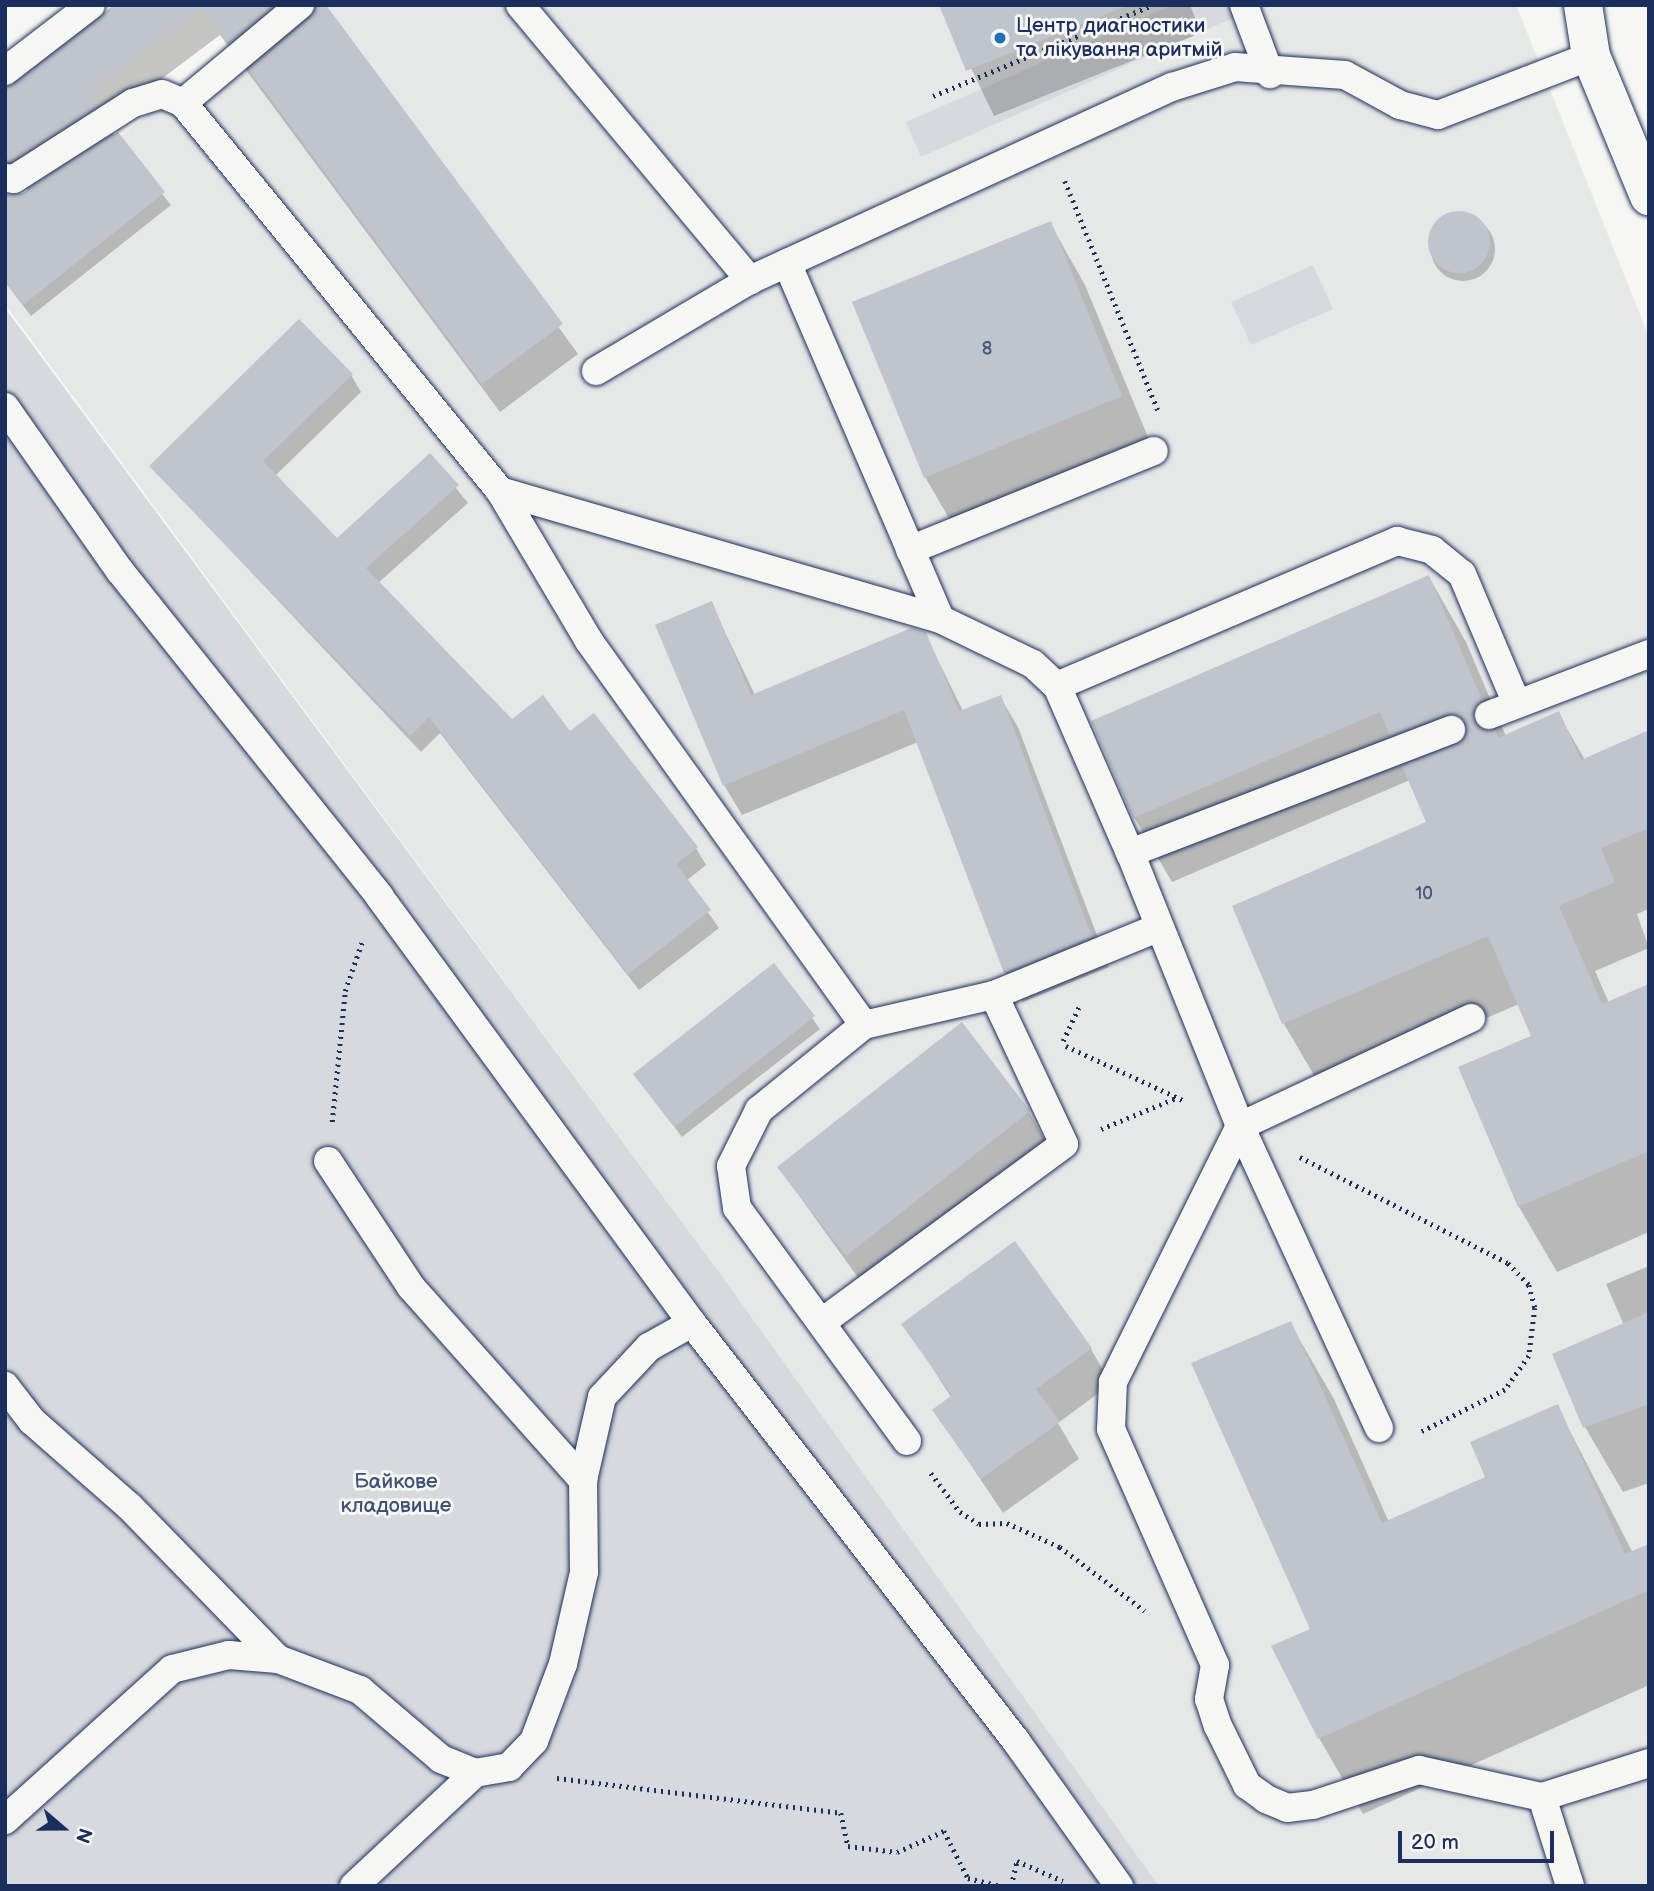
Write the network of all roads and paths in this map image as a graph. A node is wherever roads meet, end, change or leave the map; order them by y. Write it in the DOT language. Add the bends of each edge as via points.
graph roads {
  1 [pos="91,5"];
  2 [pos="300,5"];
  3 [pos="520,5"];
  4 [pos="1153,5"];
  5 [pos="1244,5"];
  6 [pos="1583,5"];
  7 [pos="1591,56"];
  8 [pos="5,71"];
  9 [pos="1270,74"];
  10 [pos="933,96"];
  11 [pos="183,103"];
  12 [pos="1049,143"];
  13 [pos="5,178"];
  14 [pos="1649,196"];
  15 [pos="787,263"];
  16 [pos="750,280"];
  17 [pos="596,371"];
  18 [pos="5,407"];
  19 [pos="1154,451"];
  20 [pos="499,491"];
  21 [pos="910,550"];
  22 [pos="940,619"];
  23 [pos="1649,654"];
  24 [pos="1057,686"];
  25 [pos="1517,704"];
  26 [pos="1489,715"];
  27 [pos="1451,730"];
  28 [pos="1130,853"];
  29 [pos="379,895"];
  30 [pos="1157,928"];
  31 [pos="1108,947"];
  32 [pos="1000,1007"];
  33 [pos="1471,1018"];
  34 [pos="864,1025"];
  35 [pos="1061,1044"];
  36 [pos="1040,1090"];
  37 [pos="1177,1097"];
  38 [pos="1240,1126"];
  39 [pos="1064,1144"];
  40 [pos="328,1161"];
  41 [pos="822,1322"];
  42 [pos="692,1323"];
  43 [pos="5,1386"];
  44 [pos="1379,1428"];
  45 [pos="907,1441"];
  46 [pos="583,1480"];
  47 [pos="1149,1614"];
  48 [pos="278,1659"];
  49 [pos="1649,1763"];
  50 [pos="509,1767"];
  51 [pos="474,1773"];
  52 [pos="1542,1797"];
  53 [pos="5,1820"];
  54 [pos="354,1886"];
  55 [pos="1000,1886"];
  56 [pos="1011,1886"];
  57 [pos="1073,1886"];
  58 [pos="1119,1886"];
  59 [pos="1570,1886"];
  1 -- 8 [label="lane"];
  2 -- 11 [label="lane"];
  3 -- 16 [label="lane"];
  4 -- 10 [label="path"];
  5 -- 9 [label="lane"];
  6 -- 7 [label="street"];
  7 -- 9 [label="lane" via="1438,115 1400,104 1345,75"];
  7 -- 14 [label="street"];
  9 -- 12 [label="lane" via="1235,67 1171,88"];
  11 -- 13 [label="lane" via="162,94 133,103 14,178"];
  11 -- 20 [label="lane"];
  12 -- 15 [label="lane"];
  12 -- 19 [label="path" via="1167,431"];
  15 -- 16 [label="lane"];
  15 -- 21 [label="lane"];
  16 -- 17 [label="lane"];
  18 -- 29 [label="lane" via="120,571"];
  19 -- 21 [label="lane"];
  20 -- 22 [label="lane"];
  20 -- 34 [label="lane" via="589,641"];
  21 -- 22 [label="lane"];
  22 -- 24 [label="lane" via="1033,664"];
  23 -- 25 [label="lane"];
  24 -- 25 [label="lane" via="1397,541 1432,550 1462,574"];
  24 -- 28 [label="lane"];
  25 -- 26 [label="lane"];
  27 -- 28 [label="lane"];
  28 -- 30 [label="lane"];
  29 -- 40 [label="path" via="345,991"];
  29 -- 42 [label="lane"];
  30 -- 31 [label="lane"];
  30 -- 38 [label="lane"];
  31 -- 32 [label="lane"];
  31 -- 35 [label="path"];
  32 -- 34 [label="lane"];
  32 -- 35 [label="path"];
  32 -- 36 [label="lane"];
  33 -- 38 [label="lane"];
  34 -- 41 [label="lane" via="759,1110 731,1166 737,1208"];
  35 -- 36 [label="path"];
  35 -- 37 [label="path"];
  36 -- 39 [label="lane"];
  37 -- 38 [label="path"];
  37 -- 39 [label="path"];
  38 -- 44 [label="lane"];
  38 -- 44 [label="path" via="1508,1263 1529,1285 1535,1308 1529,1356 1505,1390 1419,1433 1398,1437"];
  38 -- 52 [label="lane" via="1114,1382 1111,1429 1216,1665 1209,1699 1218,1726 1247,1785 1287,1808 1419,1770"];
  39 -- 41 [label="lane"];
  40 -- 46 [label="lane" via="411,1287"];
  41 -- 45 [label="lane"];
  42 -- 46 [label="lane" via="649,1347 602,1397"];
  42 -- 58 [label="lane" via="1016,1741"];
  43 -- 48 [label="lane" via="32,1421 130,1507"];
  45 -- 47 [label="path" via="960,1512 979,1524 1007,1523 1060,1547"];
  46 -- 50 [label="lane" via="584,1572 563,1664 534,1741"];
  48 -- 51 [label="lane" via="360,1690 441,1759"];
  48 -- 53 [label="lane" via="229,1655 172,1669"];
  49 -- 52 [label="lane"];
  50 -- 51 [label="lane"];
  50 -- 55 [label="path" via="841,1813 848,1846 897,1852 944,1831 968,1878"];
  51 -- 54 [label="lane"];
  52 -- 59 [label="lane"];
  56 -- 57 [label="path" via="1017,1861"];
}
